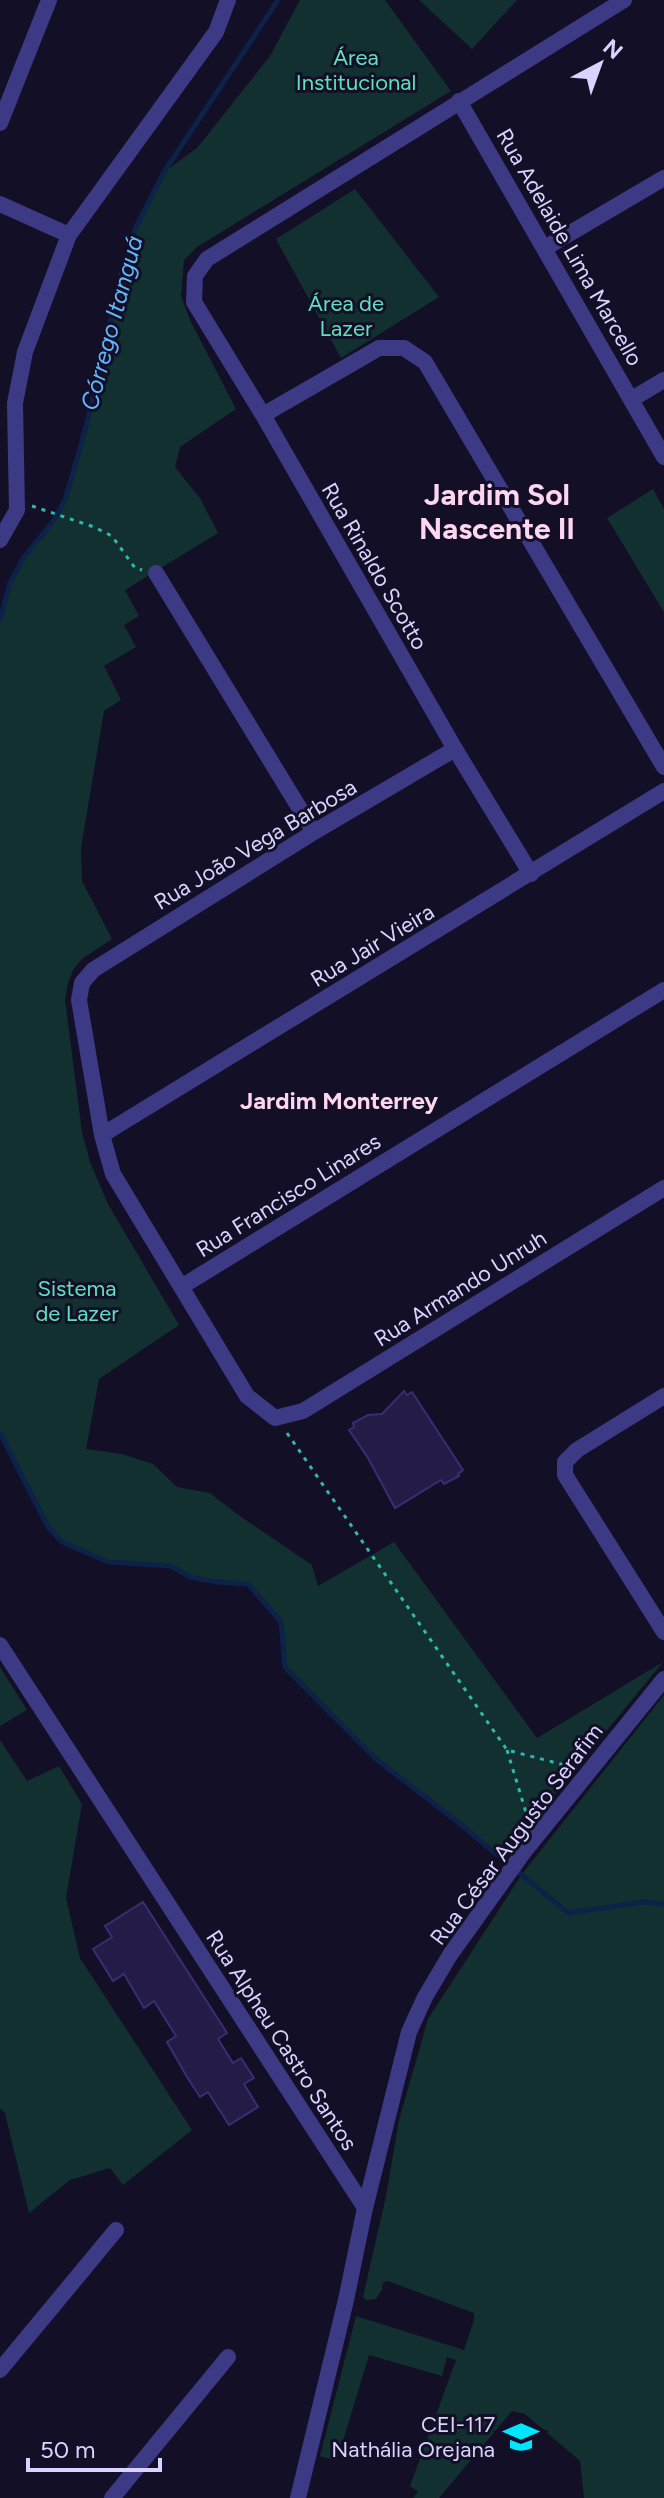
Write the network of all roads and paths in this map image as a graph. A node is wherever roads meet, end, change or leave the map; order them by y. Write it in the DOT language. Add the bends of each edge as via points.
graph roads {
  1 [pos="49,0"];
  2 [pos="228,0"];
  3 [pos="624,0"];
  4 [pos="459,101"];
  5 [pos="0,123"];
  6 [pos="664,178"];
  7 [pos="0,204"];
  8 [pos="69,235"];
  9 [pos="545,248"];
  10 [pos="664,380"];
  11 [pos="632,399"];
  12 [pos="263,415"];
  13 [pos="664,457"];
  14 [pos="41,508"];
  15 [pos="0,540"];
  16 [pos="156,573"];
  17 [pos="455,749"];
  18 [pos="664,767"];
  19 [pos="664,791"];
  20 [pos="314,832"];
  21 [pos="531,874"];
  22 [pos="664,990"];
  23 [pos="102,1135"];
  24 [pos="664,1188"];
  25 [pos="181,1287"];
  26 [pos="664,1396"];
  27 [pos="275,1418"];
  28 [pos="664,1632"];
  29 [pos="0,1645"];
  30 [pos="664,1679"];
  31 [pos="507,1750"];
  32 [pos="589,1772"];
  33 [pos="534,1840"];
  34 [pos="365,2208"];
  35 [pos="116,2230"];
  36 [pos="228,2357"];
  37 [pos="0,2370"];
  38 [pos="112,2498"];
  39 [pos="298,2498"];
  1 -- 5 [label="street"];
  2 -- 8 [label="street" via="216,32"];
  3 -- 4 [label="street"];
  4 -- 9 [label="street, Rua Adelaide Lima Marcello"];
  4 -- 12 [label="street, Rua Rinaldo Scotto" via="207,259 195,276 194,302"];
  6 -- 9 [label="street"];
  7 -- 8 [label="street"];
  8 -- 15 [label="street" via="25,352 15,403 17,510"];
  9 -- 11 [label="street, Rua Adelaide Lima Marcello"];
  10 -- 11 [label="street"];
  11 -- 13 [label="street, Rua Adelaide Lima Marcello"];
  12 -- 17 [label="street, Rua Rinaldo Scotto"];
  12 -- 18 [label="street" via="379,348 404,348 425,362"];
  14 -- 16 [label="path" via="112,536 135,568"];
  16 -- 20 [label="street"];
  17 -- 20 [label="street, Rua João Vega Barbosa"];
  17 -- 21 [label="street, Rua Rinaldo Scotto"];
  19 -- 21 [label="street, Rua Jair Vieira"];
  20 -- 23 [label="street, Rua João Vega Barbosa" via="93,970 82,983 79,1000"];
  21 -- 23 [label="street, Rua Jair Vieira"];
  22 -- 25 [label="street, Rua Francisco Linares"];
  23 -- 25 [label="street" via="113,1174"];
  24 -- 27 [label="street, Rua Armando Unruh" via="303,1411"];
  25 -- 27 [label="street" via="247,1396"];
  26 -- 28 [label="street" via="565,1462 565,1475"];
  27 -- 31 [label="path"];
  29 -- 34 [label="street, Rua Alpheu Castro Santos"];
  30 -- 32 [label="street, Rua César Augusto Serafim"];
  31 -- 32 [label="path"];
  31 -- 33 [label="path"];
  32 -- 33 [label="street, Rua César Augusto Serafim"];
  33 -- 34 [label="street, Rua César Augusto Serafim" via="425,1997 409,2032"];
  34 -- 39 [label="street"];
  35 -- 37 [label="street"];
  36 -- 38 [label="street"];
}
